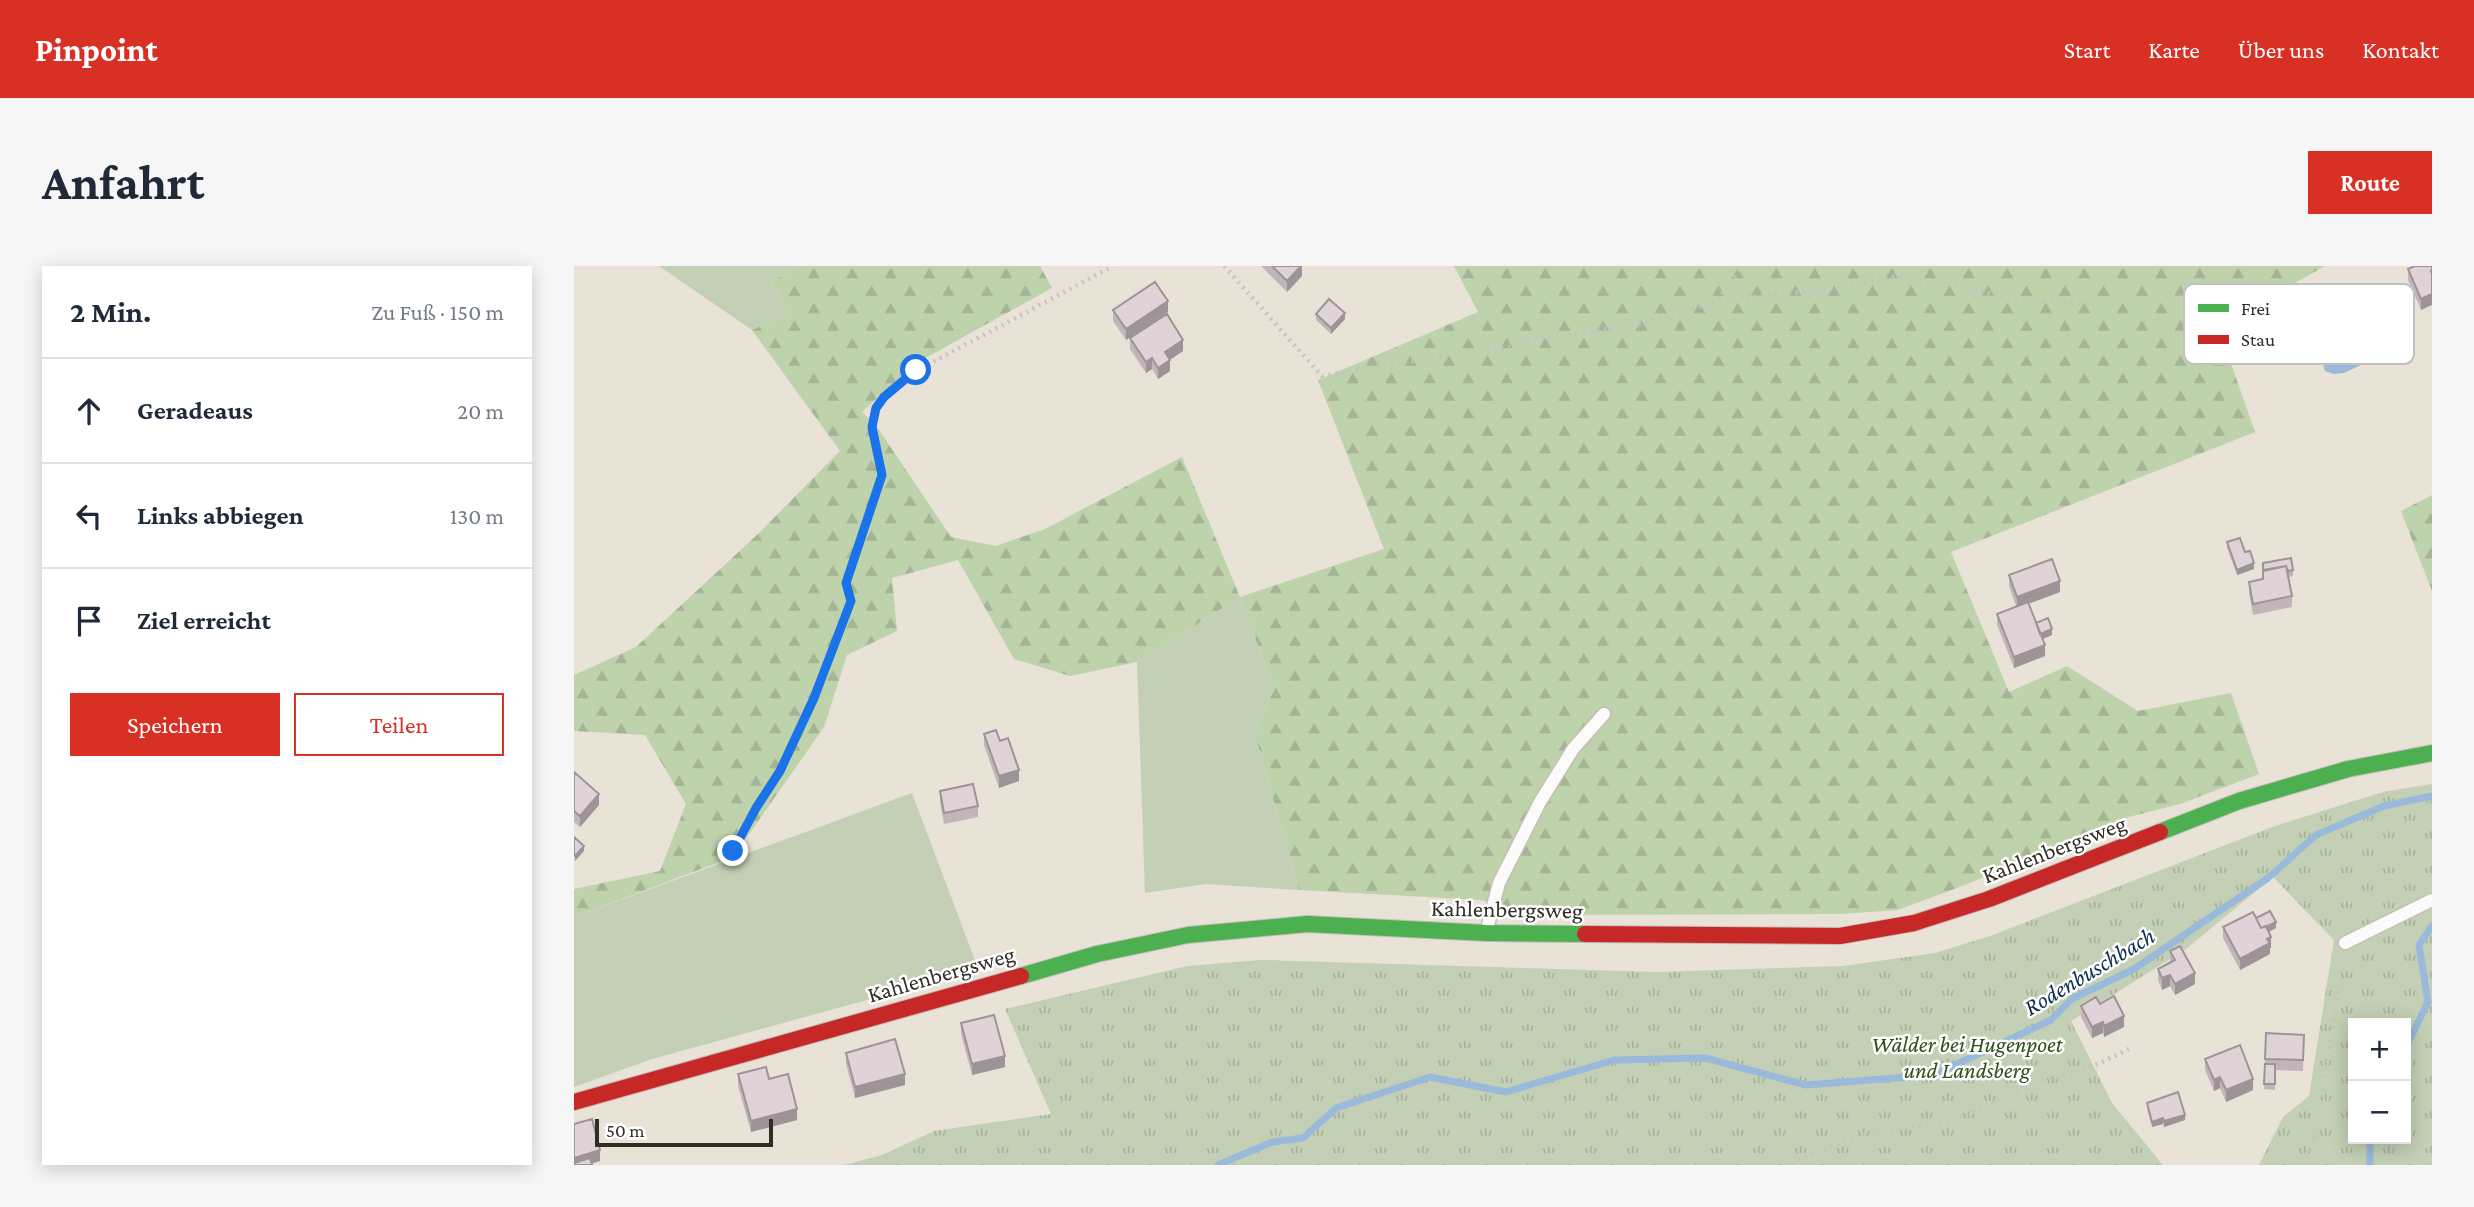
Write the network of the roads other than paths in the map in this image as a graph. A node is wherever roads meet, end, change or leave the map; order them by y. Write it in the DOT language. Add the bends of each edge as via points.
graph roads {
  1 [pos="1604,714"];
  2 [pos="2432,753"];
  3 [pos="2432,900"];
  4 [pos="1486,933"];
  5 [pos="2345,943"];
  6 [pos="574,1102"];
  1 -- 4 [label="lane" via="1573,749 1540,802 1499,883"];
  2 -- 4 [label="street, Kahlenbergsweg" via="2348,769 2239,801 1989,899 1914,923 1840,936"];
  3 -- 5 [label="lane"];
  4 -- 6 [label="street, Kahlenbergsweg" via="1307,924 1188,935 1097,954"];
}
